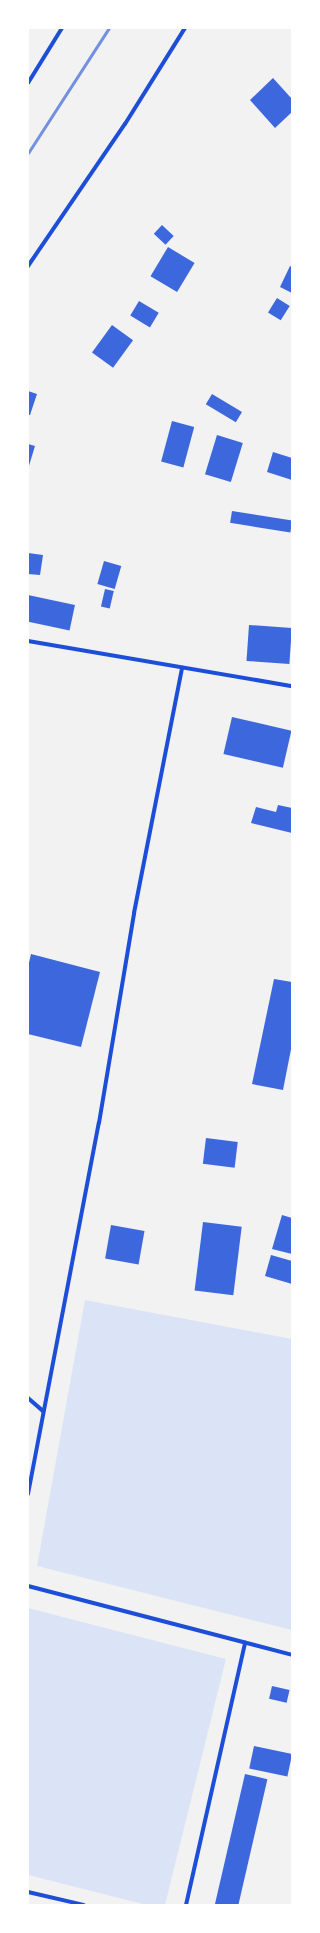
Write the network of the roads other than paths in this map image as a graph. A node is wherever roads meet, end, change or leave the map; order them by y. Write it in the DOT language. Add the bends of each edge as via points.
graph roads {
  1 [pos="62,28"];
  2 [pos="185,28"];
  3 [pos="28,83"];
  4 [pos="28,266"];
  5 [pos="28,641"];
  6 [pos="182,668"];
  7 [pos="292,686"];
  8 [pos="28,1398"];
  9 [pos="43,1411"];
  10 [pos="28,1494"];
  11 [pos="28,1586"];
  12 [pos="245,1643"];
  13 [pos="292,1655"];
  14 [pos="28,1892"];
  15 [pos="84,1905"];
  16 [pos="186,1905"];
  1 -- 3 [label="street"];
  2 -- 4 [label="street" via="125,124"];
  5 -- 6 [label="street"];
  6 -- 7 [label="street"];
  6 -- 9 [label="street" via="134,913 99,1123"];
  8 -- 9 [label="street"];
  9 -- 10 [label="street"];
  11 -- 12 [label="street"];
  12 -- 13 [label="street"];
  12 -- 16 [label="street"];
  14 -- 15 [label="street"];
}
